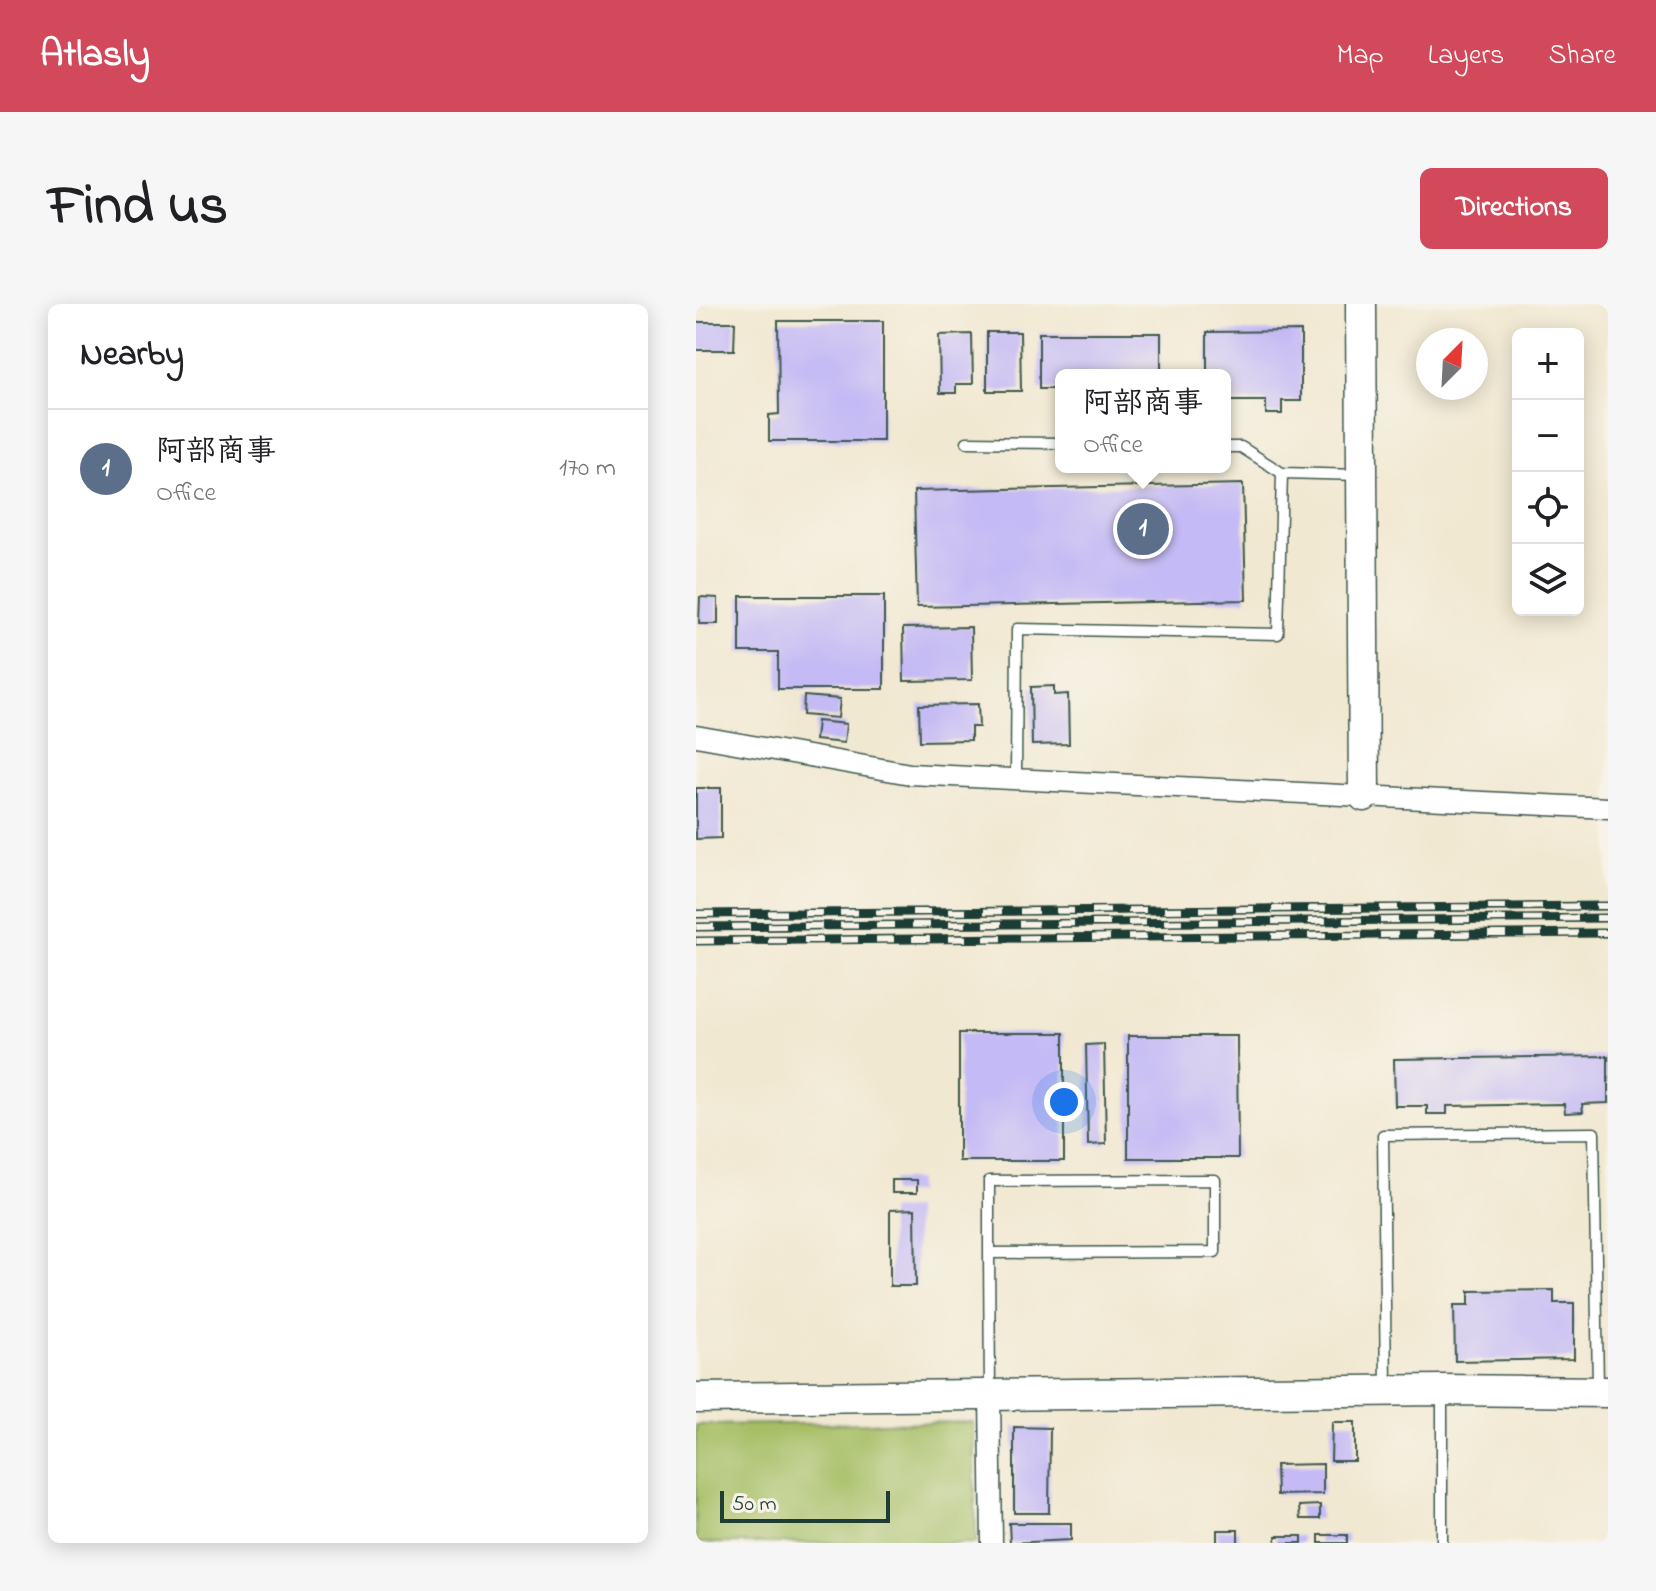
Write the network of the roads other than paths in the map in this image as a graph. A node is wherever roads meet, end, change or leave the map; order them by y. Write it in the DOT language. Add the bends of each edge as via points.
graph roads {
  1 [pos="1361,304"];
  2 [pos="967,442"];
  3 [pos="1055,443"];
  4 [pos="1231,447"];
  5 [pos="1282,473"];
  6 [pos="1362,476"];
  7 [pos="696,736"];
  8 [pos="1016,780"];
  9 [pos="1364,796"];
  10 [pos="1608,808"];
  11 [pos="989,1253"];
  12 [pos="1386,1390"];
  13 [pos="1442,1390"];
  14 [pos="1603,1392"];
  15 [pos="990,1395"];
  16 [pos="696,1398"];
  17 [pos="992,1543"];
  18 [pos="1442,1543"];
  1 -- 6 [label="street"];
  2 -- 3 [label="lane"];
  4 -- 5 [label="lane" via="1241,447"];
  5 -- 6 [label="lane"];
  5 -- 8 [label="lane" via="1278,634 1017,629"];
  6 -- 9 [label="street"];
  7 -- 8 [label="street" via="910,774"];
  8 -- 9 [label="street"];
  9 -- 10 [label="street"];
  11 -- 11 [label="lane" via="989,1181 1215,1180 1215,1252"];
  11 -- 15 [label="lane"];
  12 -- 13 [label="street"];
  12 -- 14 [label="lane" via="1383,1135 1594,1133"];
  12 -- 15 [label="street"];
  13 -- 14 [label="street"];
  13 -- 18 [label="lane"];
  15 -- 16 [label="street"];
  15 -- 17 [label="street"];
}
